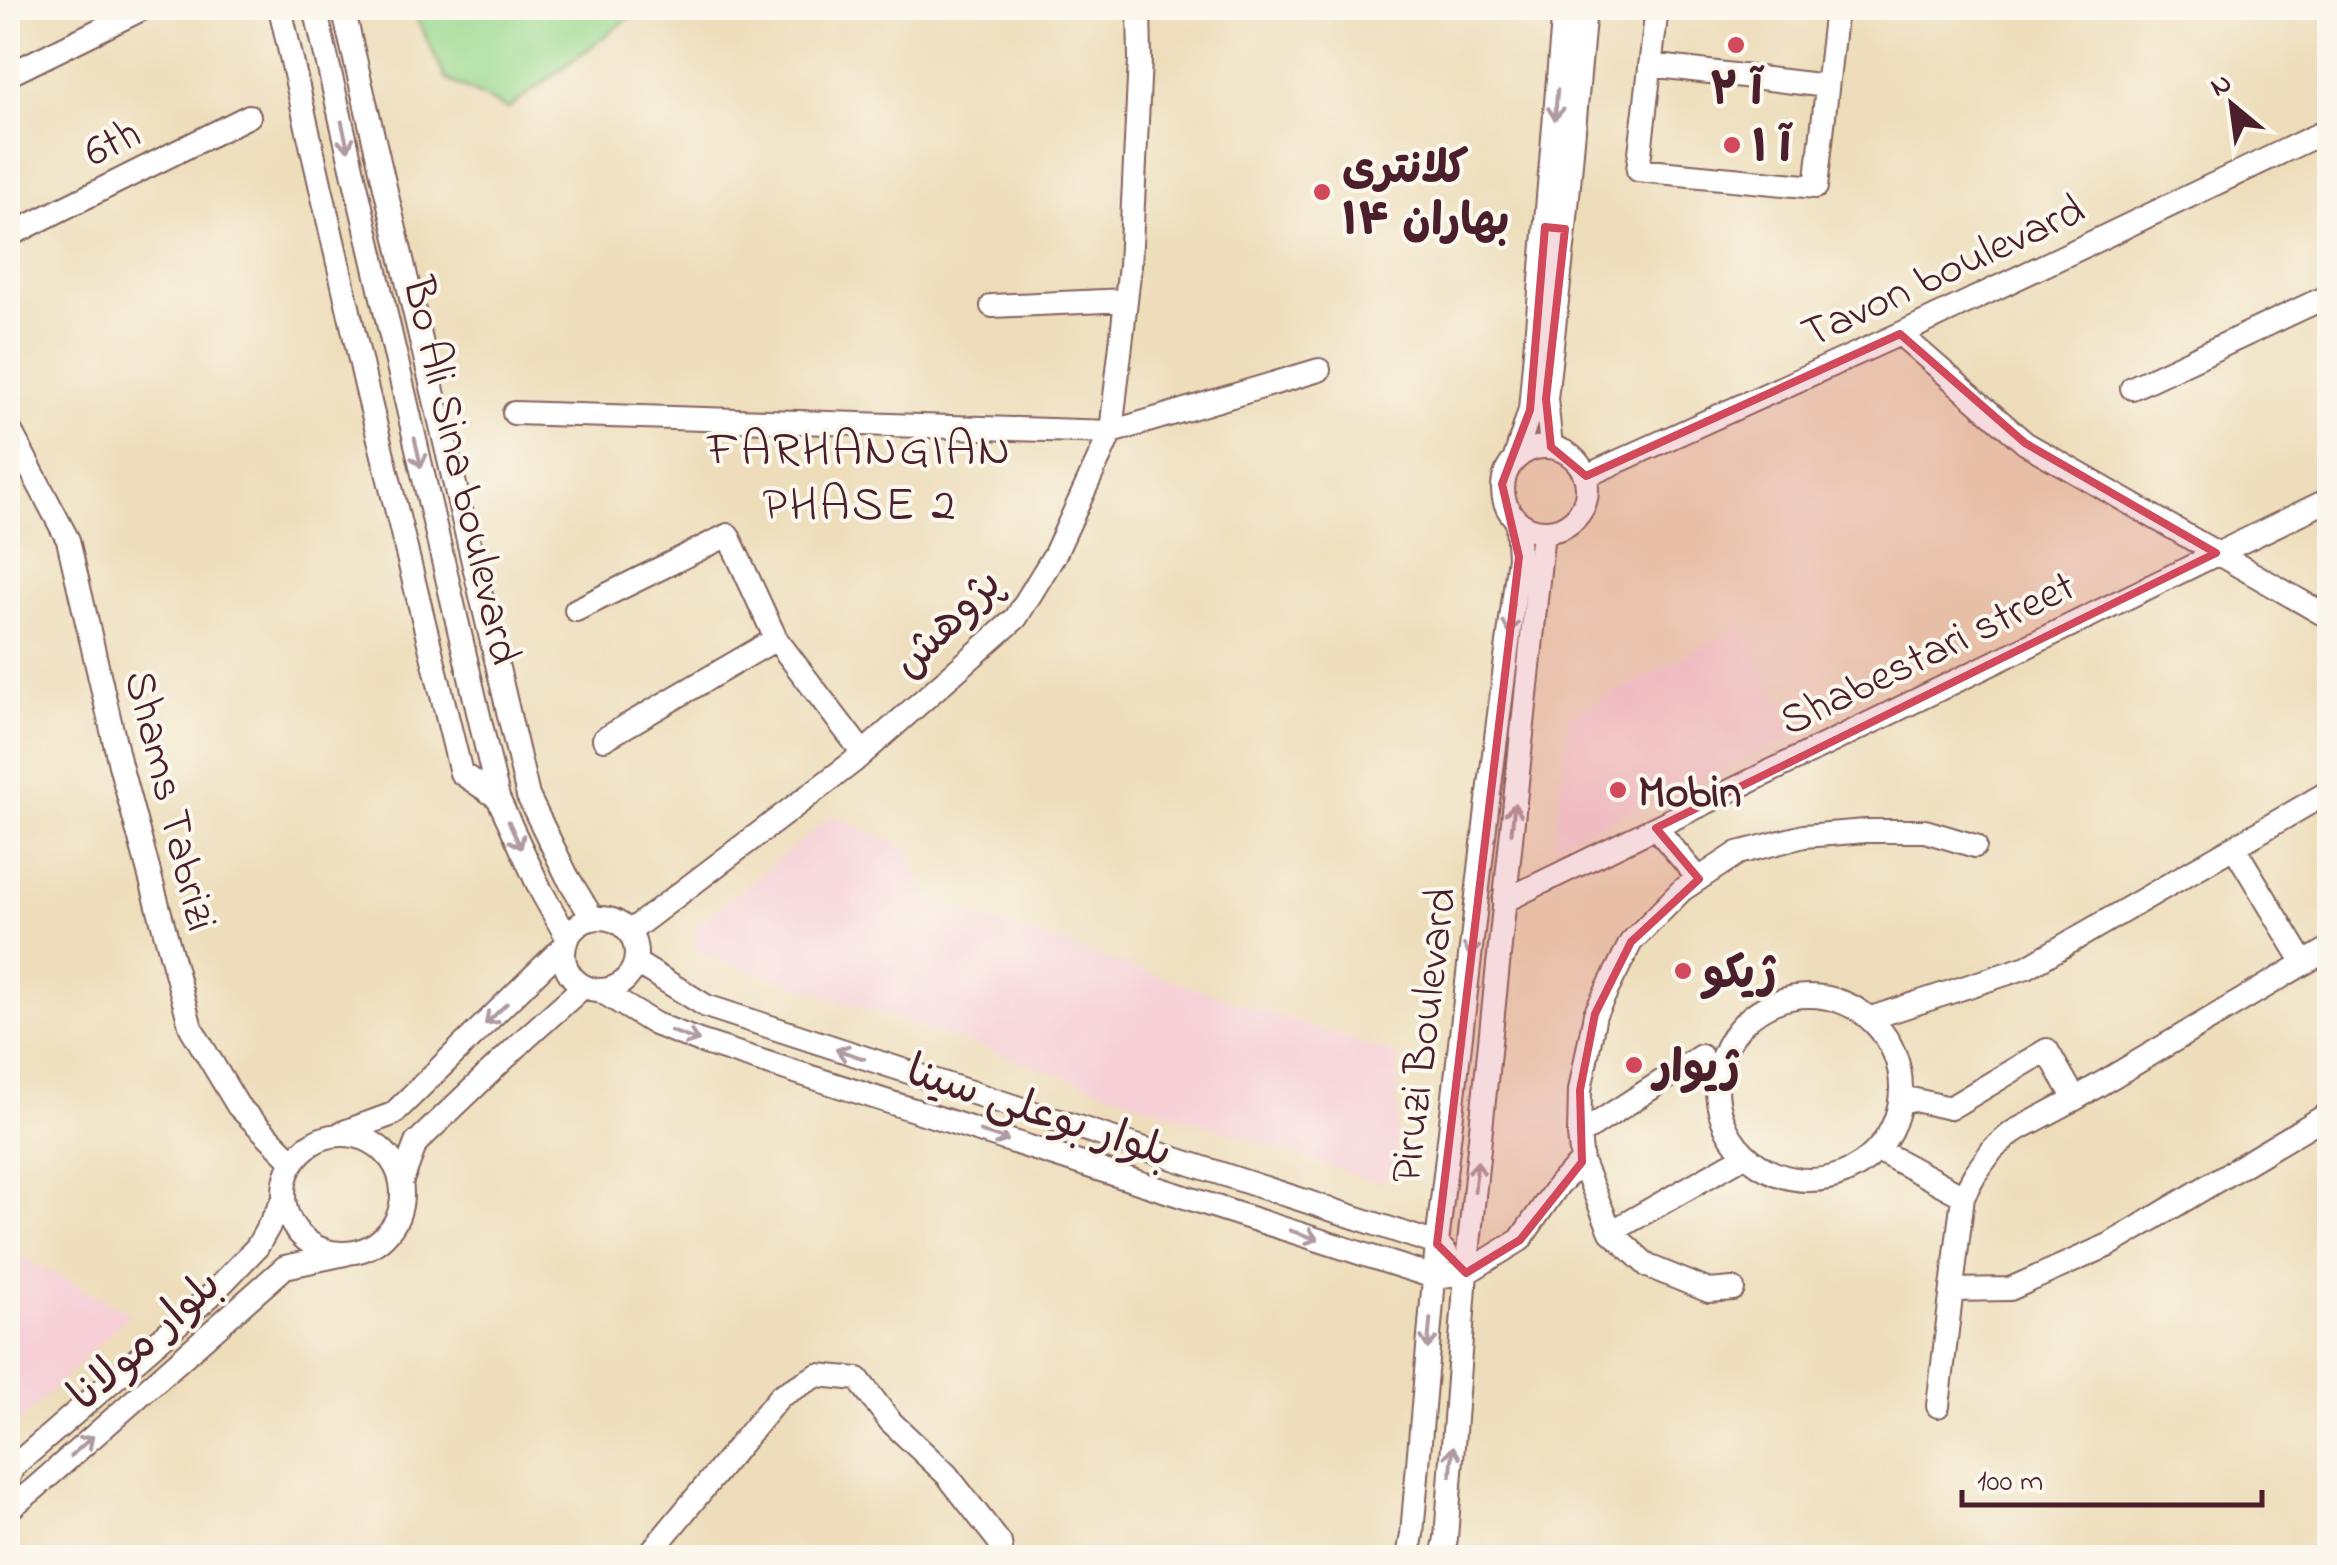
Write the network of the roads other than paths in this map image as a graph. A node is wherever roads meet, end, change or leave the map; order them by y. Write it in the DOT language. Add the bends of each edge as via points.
graph roads {
  1 [pos="144,8"];
  2 [pos="280,8"];
  3 [pos="314,8"];
  4 [pos="343,8"];
  5 [pos="1139,8"];
  6 [pos="1564,8"];
  7 [pos="1585,8"];
  8 [pos="1656,8"];
  9 [pos="1836,8"];
  10 [pos="1650,66"];
  11 [pos="358,74"];
  12 [pos="8,75"];
  13 [pos="332,81"];
  14 [pos="1827,86"];
  15 [pos="249,116"];
  16 [pos="2330,129"];
  17 [pos="1555,228"];
  18 [pos="8,236"];
  19 [pos="2330,295"];
  20 [pos="1126,300"];
  21 [pos="992,306"];
  22 [pos="1900,334"];
  23 [pos="1319,370"];
  24 [pos="2132,388"];
  25 [pos="514,413"];
  26 [pos="1111,432"];
  27 [pos="9,433"];
  28 [pos="1551,447"];
  29 [pos="1515,458"];
  30 [pos="1586,476"];
  31 [pos="2330,499"];
  32 [pos="1518,522"];
  33 [pos="1542,532"];
  34 [pos="2216,553"];
  35 [pos="576,610"];
  36 [pos="2330,618"];
  37 [pos="776,639"];
  38 [pos="604,739"];
  39 [pos="863,753"];
  40 [pos="2330,791"];
  41 [pos="498,798"];
  42 [pos="1656,828"];
  43 [pos="1975,846"];
  44 [pos="2234,847"];
  45 [pos="1699,879"];
  46 [pos="1504,901"];
  47 [pos="593,919"];
  48 [pos="629,932"];
  49 [pos="566,942"];
  50 [pos="2330,948"];
  51 [pos="635,962"];
  52 [pos="2304,963"];
  53 [pos="592,988"];
  54 [pos="1871,1018"];
  55 [pos="1701,1056"];
  56 [pos="1902,1097"];
  57 [pos="2075,1099"];
  58 [pos="2330,1113"];
  59 [pos="2330,1130"];
  60 [pos="2296,1133"];
  61 [pos="338,1135"];
  62 [pos="1579,1135"];
  63 [pos="1878,1150"];
  64 [pos="1746,1155"];
  65 [pos="293,1161"];
  66 [pos="1582,1162"];
  67 [pos="401,1183"];
  68 [pos="1963,1196"];
  69 [pos="283,1201"];
  70 [pos="1612,1232"];
  71 [pos="1437,1244"];
  72 [pos="345,1254"];
  73 [pos="1466,1273"];
  74 [pos="1434,1277"];
  75 [pos="1733,1290"];
  76 [pos="1952,1290"];
  77 [pos="1938,1406"];
  78 [pos="8,1478"];
  79 [pos="8,1510"];
  80 [pos="1446,1551"];
  81 [pos="646,1558"];
  82 [pos="1002,1558"];
  83 [pos="1408,1558"];
  1 -- 12 [label="street"];
  2 -- 41 [label="street" via="461,774"];
  3 -- 13 [label="street, Bo Ali Sina boulevard"];
  4 -- 11 [label="street, Bo Ali Sina boulevard"];
  5 -- 20 [label="street, پژوهش"];
  6 -- 17 [label="street, one-way"];
  7 -- 17 [label="street"];
  8 -- 10 [label="street"];
  9 -- 14 [label="street"];
  10 -- 14 [label="street"];
  10 -- 14 [label="street" via="1638,170 1816,186"];
  11 -- 13 [label="street"];
  11 -- 47 [label="street, Bo Ali Sina boulevard" via="528,796"];
  13 -- 41 [label="street, Bo Ali Sina boulevard, one-way"];
  15 -- 18 [label="street, 6th"];
  16 -- 22 [label="street, Tavon boulevard"];
  17 -- 28 [label="street" via="1546,399"];
  17 -- 29 [label="street" via="1530,410"];
  19 -- 24 [label="street"];
  20 -- 21 [label="street"];
  20 -- 26 [label="street, پژوهش"];
  22 -- 30 [label="street, Tavon boulevard"];
  22 -- 34 [label="street" via="2025,443"];
  23 -- 26 [label="street"];
  25 -- 26 [label="street"];
  26 -- 39 [label="street, پژوهش" via="1055,554 1016,618"];
  27 -- 65 [label="street, Shams Tabrizi" via="68,540 191,1028 238,1106"];
  28 -- 29 [label="street"];
  28 -- 30 [label="street" via="1566,452"];
  29 -- 32 [label="street" via="1502,484 1508,512"];
  30 -- 33 [label="street" via="1588,492 1573,521"];
  31 -- 34 [label="street, Shabestari street"];
  32 -- 33 [label="street"];
  32 -- 71 [label="street, Piruzi Boulevard, one-way"];
  46 -- 33 [label="street, Piruzi Boulevard, one-way"];
  34 -- 36 [label="street"];
  34 -- 42 [label="street, Shabestari street"];
  35 -- 37 [label="street" via="728,535"];
  37 -- 38 [label="street"];
  37 -- 39 [label="street"];
  39 -- 48 [label="street, پژوهش"];
  40 -- 44 [label="street"];
  41 -- 49 [label="street, Bo Ali Sina boulevard, one-way"];
  42 -- 45 [label="street"];
  42 -- 46 [label="street, Shabestari street"];
  43 -- 45 [label="street" via="1925,831 1804,836 1738,853"];
  44 -- 52 [label="street"];
  44 -- 54 [label="street" via="2028,967"];
  45 -- 62 [label="street" via="1631,942 1595,1014"];
  73 -- 46 [label="street, Piruzi Boulevard, one-way"];
  47 -- 48 [label="street" via="606,918"];
  47 -- 49 [label="street"];
  48 -- 51 [label="street"];
  49 -- 53 [label="street" via="572,976"];
  49 -- 61 [label="street, one-way" via="393,1114"];
  50 -- 52 [label="street"];
  51 -- 53 [label="street" via="615,987"];
  71 -- 51 [label="street, one-way" via="706,1006"];
  52 -- 57 [label="street"];
  53 -- 67 [label="street" via="526,1038 416,1143"];
  53 -- 74 [label="street, بلوار بوعلی سینا, one-way" via="699,1041"];
  54 -- 56 [label="street" via="1900,1068"];
  54 -- 64 [label="street" via="1844,1002 1812,995 1781,1000 1742,1026 1719,1068 1718,1099 1727,1130"];
  55 -- 62 [label="street"];
  56 -- 57 [label="street" via="1950,1108 2046,1050"];
  56 -- 63 [label="street"];
  57 -- 68 [label="street" via="2013,1132"];
  58 -- 60 [label="street"];
  59 -- 60 [label="street"];
  60 -- 76 [label="street" via="2109,1245 2010,1289"];
  61 -- 65 [label="street" via="312,1143"];
  61 -- 67 [label="street" via="379,1146"];
  62 -- 66 [label="street"];
  63 -- 64 [label="street" via="1855,1168 1813,1179 1770,1172"];
  63 -- 68 [label="street"];
  64 -- 70 [label="street"];
  65 -- 69 [label="street"];
  66 -- 70 [label="street"];
  66 -- 73 [label="street" via="1520,1240"];
  67 -- 72 [label="street" via="400,1208 389,1231"];
  68 -- 76 [label="street"];
  69 -- 72 [label="street" via="294,1228 316,1248"];
  69 -- 78 [label="street, بلوار مولانا" via="257,1247 210,1296"];
  70 -- 75 [label="street" via="1648,1266 1710,1291"];
  71 -- 73 [label="street"];
  71 -- 74 [label="street, Piruzi Boulevard"];
  79 -- 72 [label="street, بلوار مولانا, one-way" via="285,1267"];
  73 -- 74 [label="street, بلوار بوعلی سینا"];
  80 -- 73 [label="street, Piruzi Boulevard, one-way"];
  74 -- 83 [label="street, Piruzi Boulevard, one-way"];
  76 -- 77 [label="street"];
  81 -- 82 [label="street" via="780,1396 818,1375 858,1379 890,1421 947,1475 1000,1542"];
}
